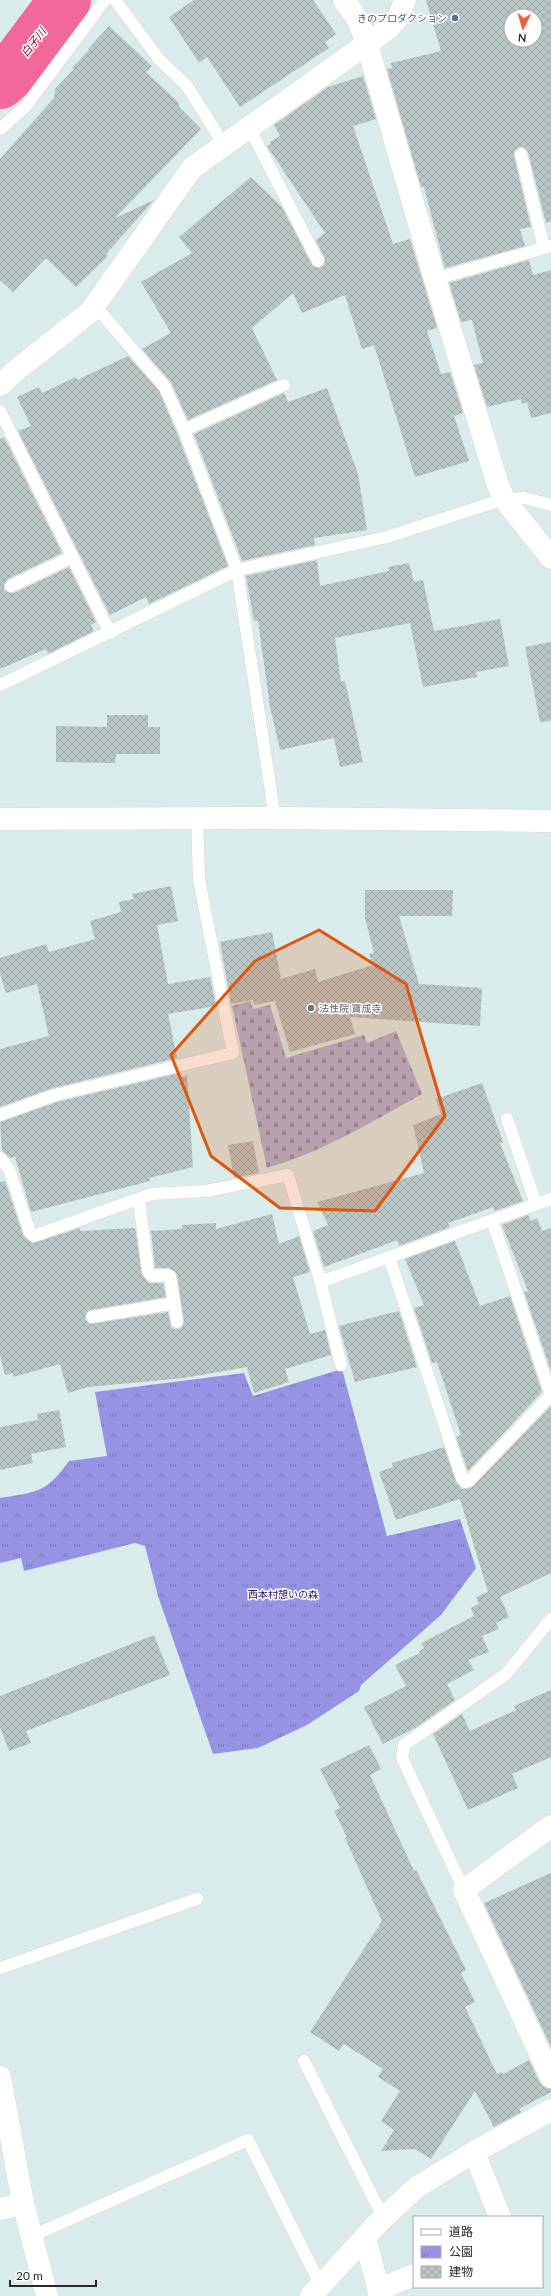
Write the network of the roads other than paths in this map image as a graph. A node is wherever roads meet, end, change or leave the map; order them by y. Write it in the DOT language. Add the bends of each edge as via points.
graph roads {
  1 [pos="104,0"];
  2 [pos="115,0"];
  3 [pos="344,0"];
  4 [pos="405,0"];
  5 [pos="367,44"];
  6 [pos="249,127"];
  7 [pos="0,128"];
  8 [pos="224,145"];
  9 [pos="521,154"];
  10 [pos="548,247"];
  11 [pos="318,261"];
  12 [pos="434,279"];
  13 [pos="95,306"];
  14 [pos="0,385"];
  15 [pos="284,385"];
  16 [pos="0,411"];
  17 [pos="184,430"];
  18 [pos="504,498"];
  19 [pos="551,505"];
  20 [pos="72,557"];
  21 [pos="551,558"];
  22 [pos="237,570"];
  23 [pos="11,586"];
  24 [pos="110,634"];
  25 [pos="0,685"];
  26 [pos="197,818"];
  27 [pos="275,818"];
  28 [pos="0,820"];
  29 [pos="551,821"];
  30 [pos="0,1115"];
  31 [pos="507,1119"];
  32 [pos="0,1158"];
  33 [pos="139,1199"];
  34 [pos="551,1199"];
  35 [pos="536,1204"];
  36 [pos="492,1220"];
  37 [pos="389,1257"];
  38 [pos="320,1280"];
  39 [pos="174,1302"];
  40 [pos="92,1317"];
  41 [pos="177,1322"];
  42 [pos="341,1365"];
  43 [pos="551,1619"];
  44 [pos="551,1826"];
  45 [pos="464,1890"];
  46 [pos="197,1899"];
  47 [pos="0,1968"];
  48 [pos="304,2061"];
  49 [pos="0,2077"];
  50 [pos="551,2077"];
  51 [pos="551,2110"];
  52 [pos="474,2152"];
  53 [pos="23,2202"];
  54 [pos="0,2209"];
  55 [pos="500,2216"];
  56 [pos="383,2217"];
  57 [pos="32,2236"];
  58 [pos="365,2237"];
  59 [pos="413,2276"];
  60 [pos="316,2291"];
  61 [pos="379,2293"];
  62 [pos="47,2296"];
  1 -- 7 [label="lane" via="26,106"];
  2 -- 8 [label="lane" via="159,59 187,86"];
  3 -- 5 [label="street" via="358,20"];
  4 -- 5 [label="street" via="399,16 389,28"];
  5 -- 6 [label="street"];
  5 -- 12 [label="street"];
  6 -- 8 [label="street"];
  6 -- 11 [label="lane"];
  8 -- 13 [label="street" via="192,168"];
  9 -- 10 [label="lane"];
  10 -- 12 [label="lane"];
  12 -- 18 [label="street"];
  13 -- 14 [label="street"];
  13 -- 17 [label="lane" via="165,387"];
  15 -- 17 [label="lane"];
  16 -- 20 [label="lane"];
  17 -- 22 [label="lane"];
  18 -- 19 [label="lane" via="524,498"];
  18 -- 21 [label="street"];
  18 -- 22 [label="lane" via="387,537"];
  20 -- 23 [label="lane"];
  20 -- 24 [label="lane"];
  22 -- 24 [label="lane"];
  22 -- 27 [label="lane"];
  24 -- 25 [label="lane"];
  26 -- 27 [label="street"];
  26 -- 28 [label="street"];
  26 -- 30 [label="lane" via="199,879 233,1054 54,1095"];
  27 -- 29 [label="street"];
  31 -- 35 [label="lane"];
  32 -- 33 [label="lane" via="9,1169 32,1236"];
  33 -- 38 [label="lane" via="152,1194 206,1191 288,1175"];
  33 -- 39 [label="lane" via="148,1271 152,1276 170,1276"];
  34 -- 35 [label="lane"];
  35 -- 36 [label="lane"];
  36 -- 37 [label="lane"];
  36 -- 37 [label="lane" via="550,1392 469,1481 465,1482 462,1478"];
  37 -- 38 [label="lane" via="324,1281"];
  38 -- 42 [label="lane"];
  39 -- 40 [label="lane"];
  39 -- 41 [label="lane"];
  43 -- 45 [label="lane" via="506,1674 404,1745 402,1758"];
  44 -- 45 [label="street"];
  45 -- 50 [label="street"];
  46 -- 47 [label="lane"];
  48 -- 56 [label="lane"];
  49 -- 53 [label="street"];
  51 -- 52 [label="street"];
  52 -- 55 [label="street"];
  52 -- 56 [label="street" via="417,2187"];
  53 -- 54 [label="street"];
  53 -- 57 [label="street"];
  56 -- 58 [label="street"];
  57 -- 60 [label="lane" via="248,2140"];
  57 -- 62 [label="street"];
  58 -- 60 [label="street"];
  58 -- 61 [label="street"];
  59 -- 61 [label="street"];
}
